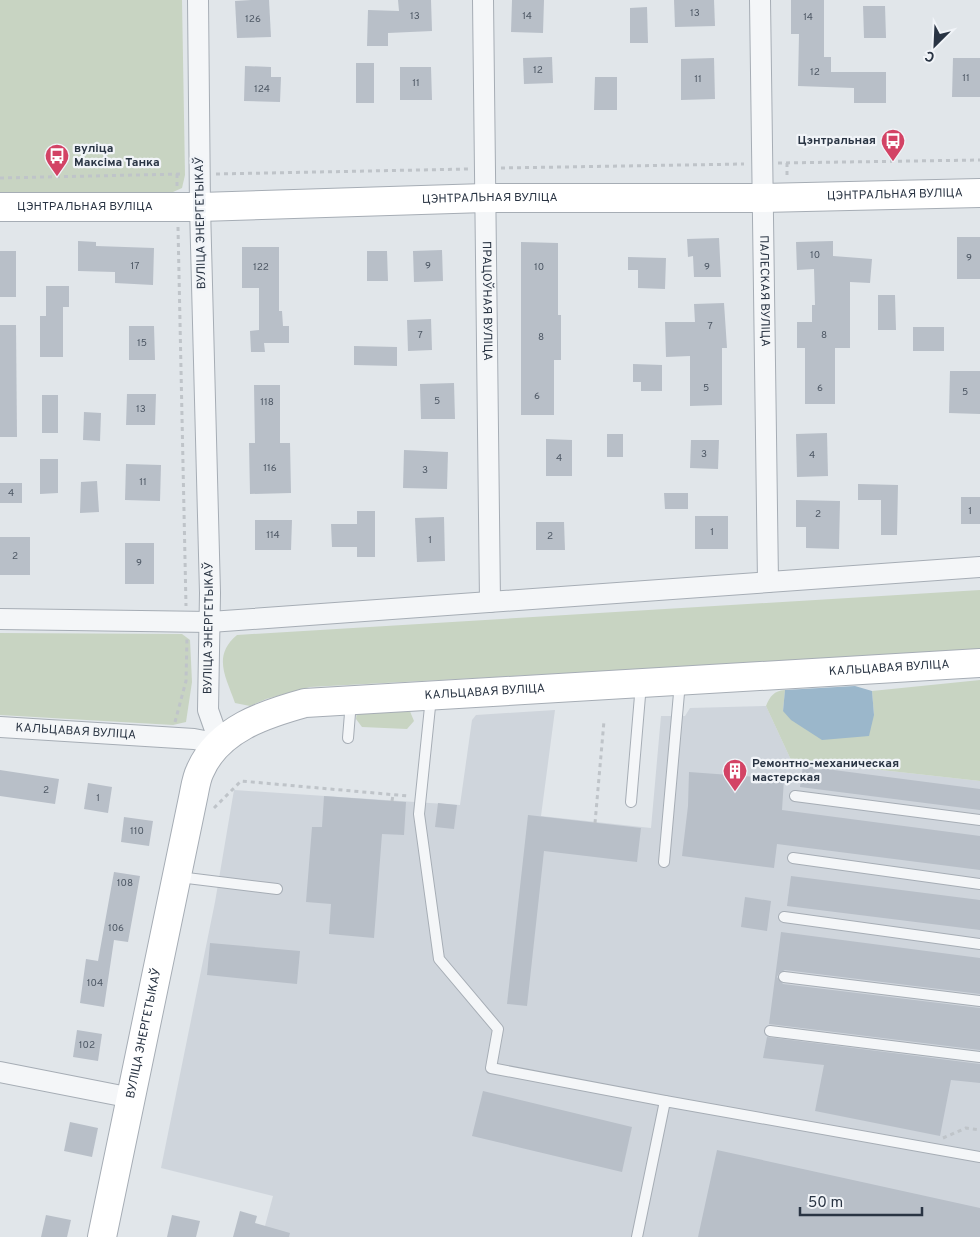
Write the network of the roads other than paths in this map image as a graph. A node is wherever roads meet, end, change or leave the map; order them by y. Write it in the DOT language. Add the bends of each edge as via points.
graph roads {
  1 [pos="198,0"];
  2 [pos="484,0"];
  3 [pos="760,0"];
  4 [pos="980,193"];
  5 [pos="485,198"];
  6 [pos="762,198"];
  7 [pos="0,207"];
  8 [pos="200,207"];
  9 [pos="980,567"];
  10 [pos="768,582"];
  11 [pos="490,602"];
  12 [pos="0,619"];
  13 [pos="210,622"];
  14 [pos="980,663"];
  15 [pos="680,681"];
  16 [pos="641,683"];
  17 [pos="431,696"];
  18 [pos="351,700"];
  19 [pos="0,727"];
  20 [pos="348,738"];
  21 [pos="220,744"];
  22 [pos="795,796"];
  23 [pos="631,802"];
  24 [pos="980,820"];
  25 [pos="793,858"];
  26 [pos="664,862"];
  27 [pos="176,876"];
  28 [pos="980,884"];
  29 [pos="277,889"];
  30 [pos="784,917"];
  31 [pos="980,944"];
  32 [pos="784,977"];
  33 [pos="980,1002"];
  34 [pos="770,1031"];
  35 [pos="980,1057"];
  36 [pos="0,1072"];
  37 [pos="132,1098"];
  38 [pos="665,1101"];
  39 [pos="980,1157"];
  40 [pos="102,1237"];
  41 [pos="637,1237"];
  1 -- 8 [label="street, ВУЛІЦА ЭНЕРГЕТЫКАЎ"];
  2 -- 5 [label="street, ПРАЦОЎНАЯ ВУЛІЦА"];
  3 -- 6 [label="street, ПАЛЕСКАЯ ВУЛІЦА"];
  4 -- 6 [label="street, ЦЭНТРАЛЬНАЯ ВУЛІЦА"];
  5 -- 6 [label="street, ЦЭНТРАЛЬНАЯ ВУЛІЦА"];
  5 -- 8 [label="street, ЦЭНТРАЛЬНАЯ ВУЛІЦА"];
  5 -- 11 [label="street, ПРАЦОЎНАЯ ВУЛІЦА"];
  6 -- 10 [label="street, ПАЛЕСКАЯ ВУЛІЦА"];
  7 -- 8 [label="street, ЦЭНТРАЛЬНАЯ ВУЛІЦА"];
  8 -- 13 [label="street, ВУЛІЦА ЭНЕРГЕТЫКАЎ"];
  9 -- 10 [label="street"];
  10 -- 11 [label="street"];
  11 -- 13 [label="street"];
  12 -- 13 [label="street"];
  13 -- 21 [label="street, ВУЛІЦА ЭНЕРГЕТЫКАЎ" via="208,710"];
  14 -- 15 [label="street, КАЛЬЦАВАЯ ВУЛІЦА"];
  15 -- 16 [label="street, КАЛЬЦАВАЯ ВУЛІЦА"];
  15 -- 26 [label="lane"];
  16 -- 17 [label="street, КАЛЬЦАВАЯ ВУЛІЦА"];
  16 -- 23 [label="lane"];
  17 -- 18 [label="street, КАЛЬЦАВАЯ ВУЛІЦА"];
  17 -- 38 [label="lane" via="419,814 439,959 498,1029 491,1068"];
  18 -- 20 [label="lane"];
  18 -- 21 [label="street, КАЛЬЦАВАЯ ВУЛІЦА" via="305,703 277,710 236,729"];
  19 -- 21 [label="street, КАЛЬЦАВАЯ ВУЛІЦА" via="194,739"];
  21 -- 27 [label="street, ВУЛІЦА ЭНЕРГЕТЫКАЎ" via="200,771"];
  22 -- 24 [label="lane"];
  25 -- 28 [label="lane"];
  27 -- 29 [label="lane"];
  27 -- 37 [label="street, ВУЛІЦА ЭНЕРГЕТЫКАЎ"];
  30 -- 31 [label="lane"];
  32 -- 33 [label="lane"];
  34 -- 35 [label="lane"];
  36 -- 37 [label="street"];
  37 -- 40 [label="street, ВУЛІЦА ЭНЕРГЕТЫКАЎ"];
  38 -- 39 [label="lane"];
  38 -- 41 [label="lane"];
}
